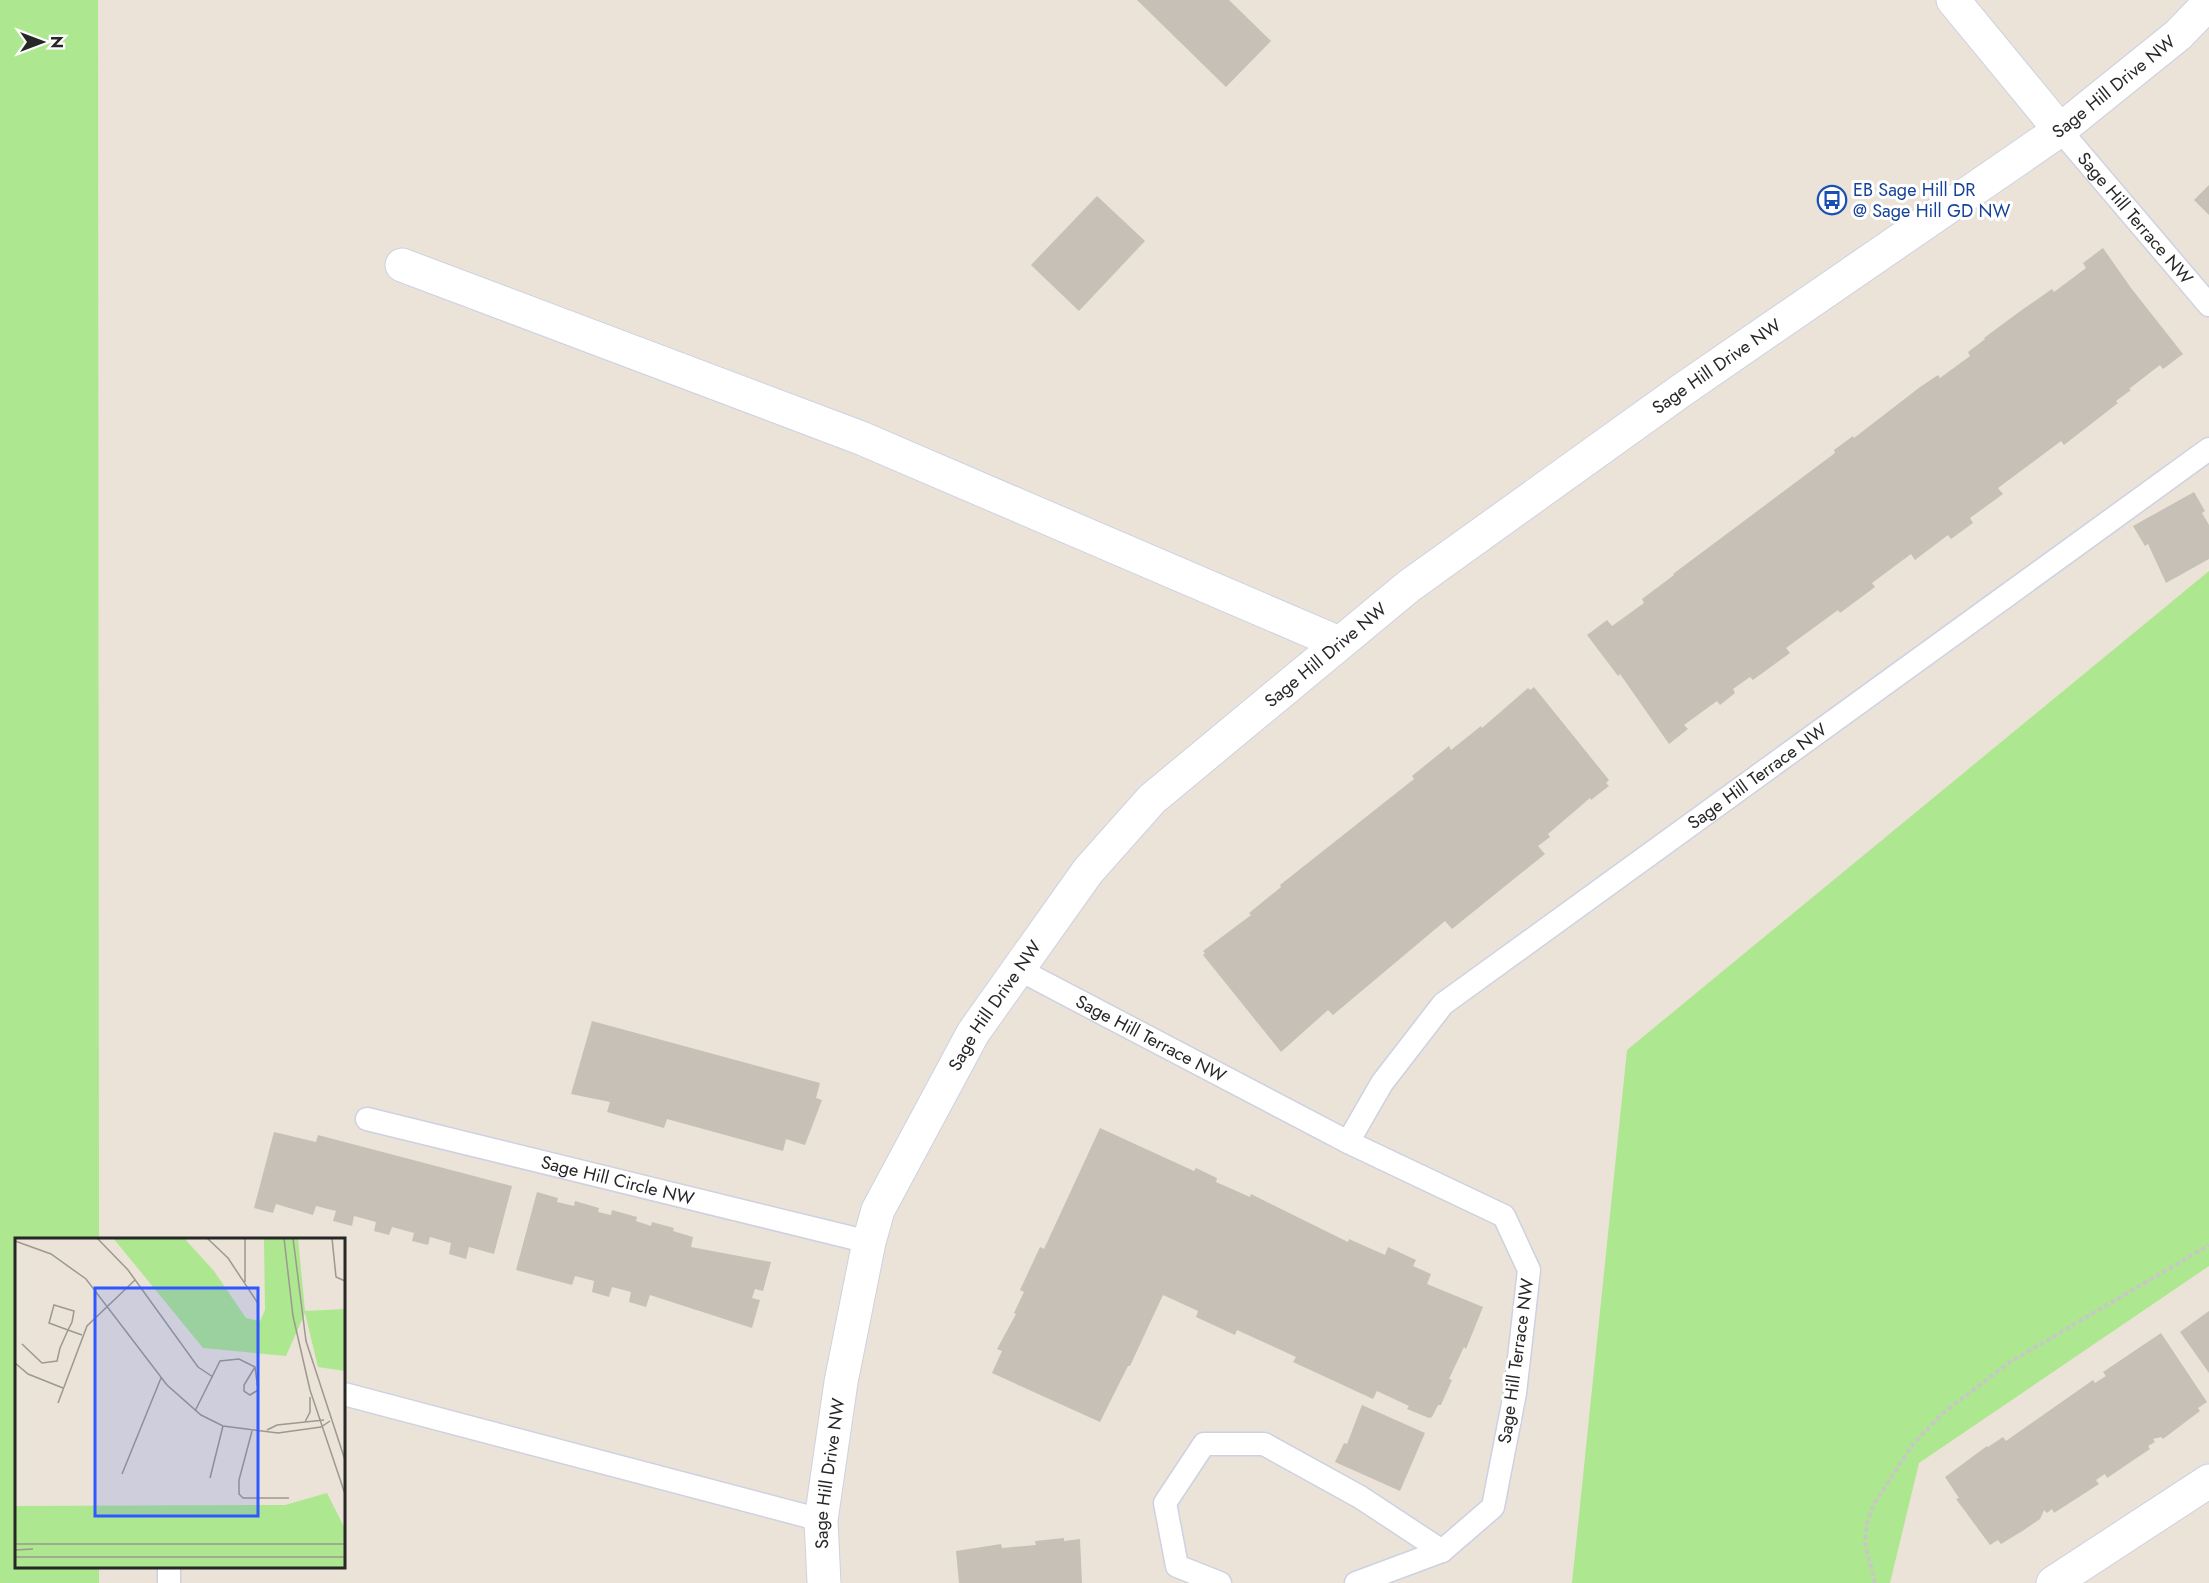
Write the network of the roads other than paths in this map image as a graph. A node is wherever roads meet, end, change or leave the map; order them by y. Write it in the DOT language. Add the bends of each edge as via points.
graph roads {
  1 [pos="1953,0"];
  2 [pos="2209,3"];
  3 [pos="2060,130"];
  4 [pos="402,265"];
  5 [pos="2209,305"];
  6 [pos="2209,449"];
  7 [pos="1339,643"];
  8 [pos="1018,969"];
  9 [pos="367,1119"];
  10 [pos="1348,1142"];
  11 [pos="869,1242"];
  12 [pos="345,1394"];
  13 [pos="2209,1481"];
  14 [pos="821,1520"];
  15 [pos="1442,1551"];
  16 [pos="824,1583"];
  17 [pos="1220,1583"];
  18 [pos="1356,1583"];
  19 [pos="2053,1583"];
  1 -- 3 [label="street"];
  2 -- 3 [label="street, Sage Hill Drive NW" via="2178,35"];
  3 -- 5 [label="lane, Sage Hill Terrace NW"];
  3 -- 7 [label="street, Sage Hill Drive NW" via="1673,397 1409,586"];
  4 -- 7 [label="street" via="861,438"];
  6 -- 10 [label="lane, Sage Hill Terrace NW" via="1443,1004 1382,1083"];
  7 -- 8 [label="street, Sage Hill Drive NW" via="1152,799 1088,871"];
  8 -- 10 [label="lane, Sage Hill Terrace NW"];
  8 -- 11 [label="street, Sage Hill Drive NW" via="973,1033 878,1210"];
  9 -- 11 [label="lane, Sage Hill Circle NW"];
  10 -- 15 [label="lane, Sage Hill Terrace NW" via="1504,1216 1529,1270 1515,1393 1493,1507"];
  11 -- 14 [label="street, Sage Hill Drive NW"];
  12 -- 14 [label="lane"];
  13 -- 19 [label="street"];
  14 -- 16 [label="street, Sage Hill Drive NW"];
  15 -- 17 [label="lane" via="1360,1497 1264,1444 1204,1444 1165,1503 1177,1566"];
  15 -- 18 [label="lane, Sage Hill Terrace NW"];
}
